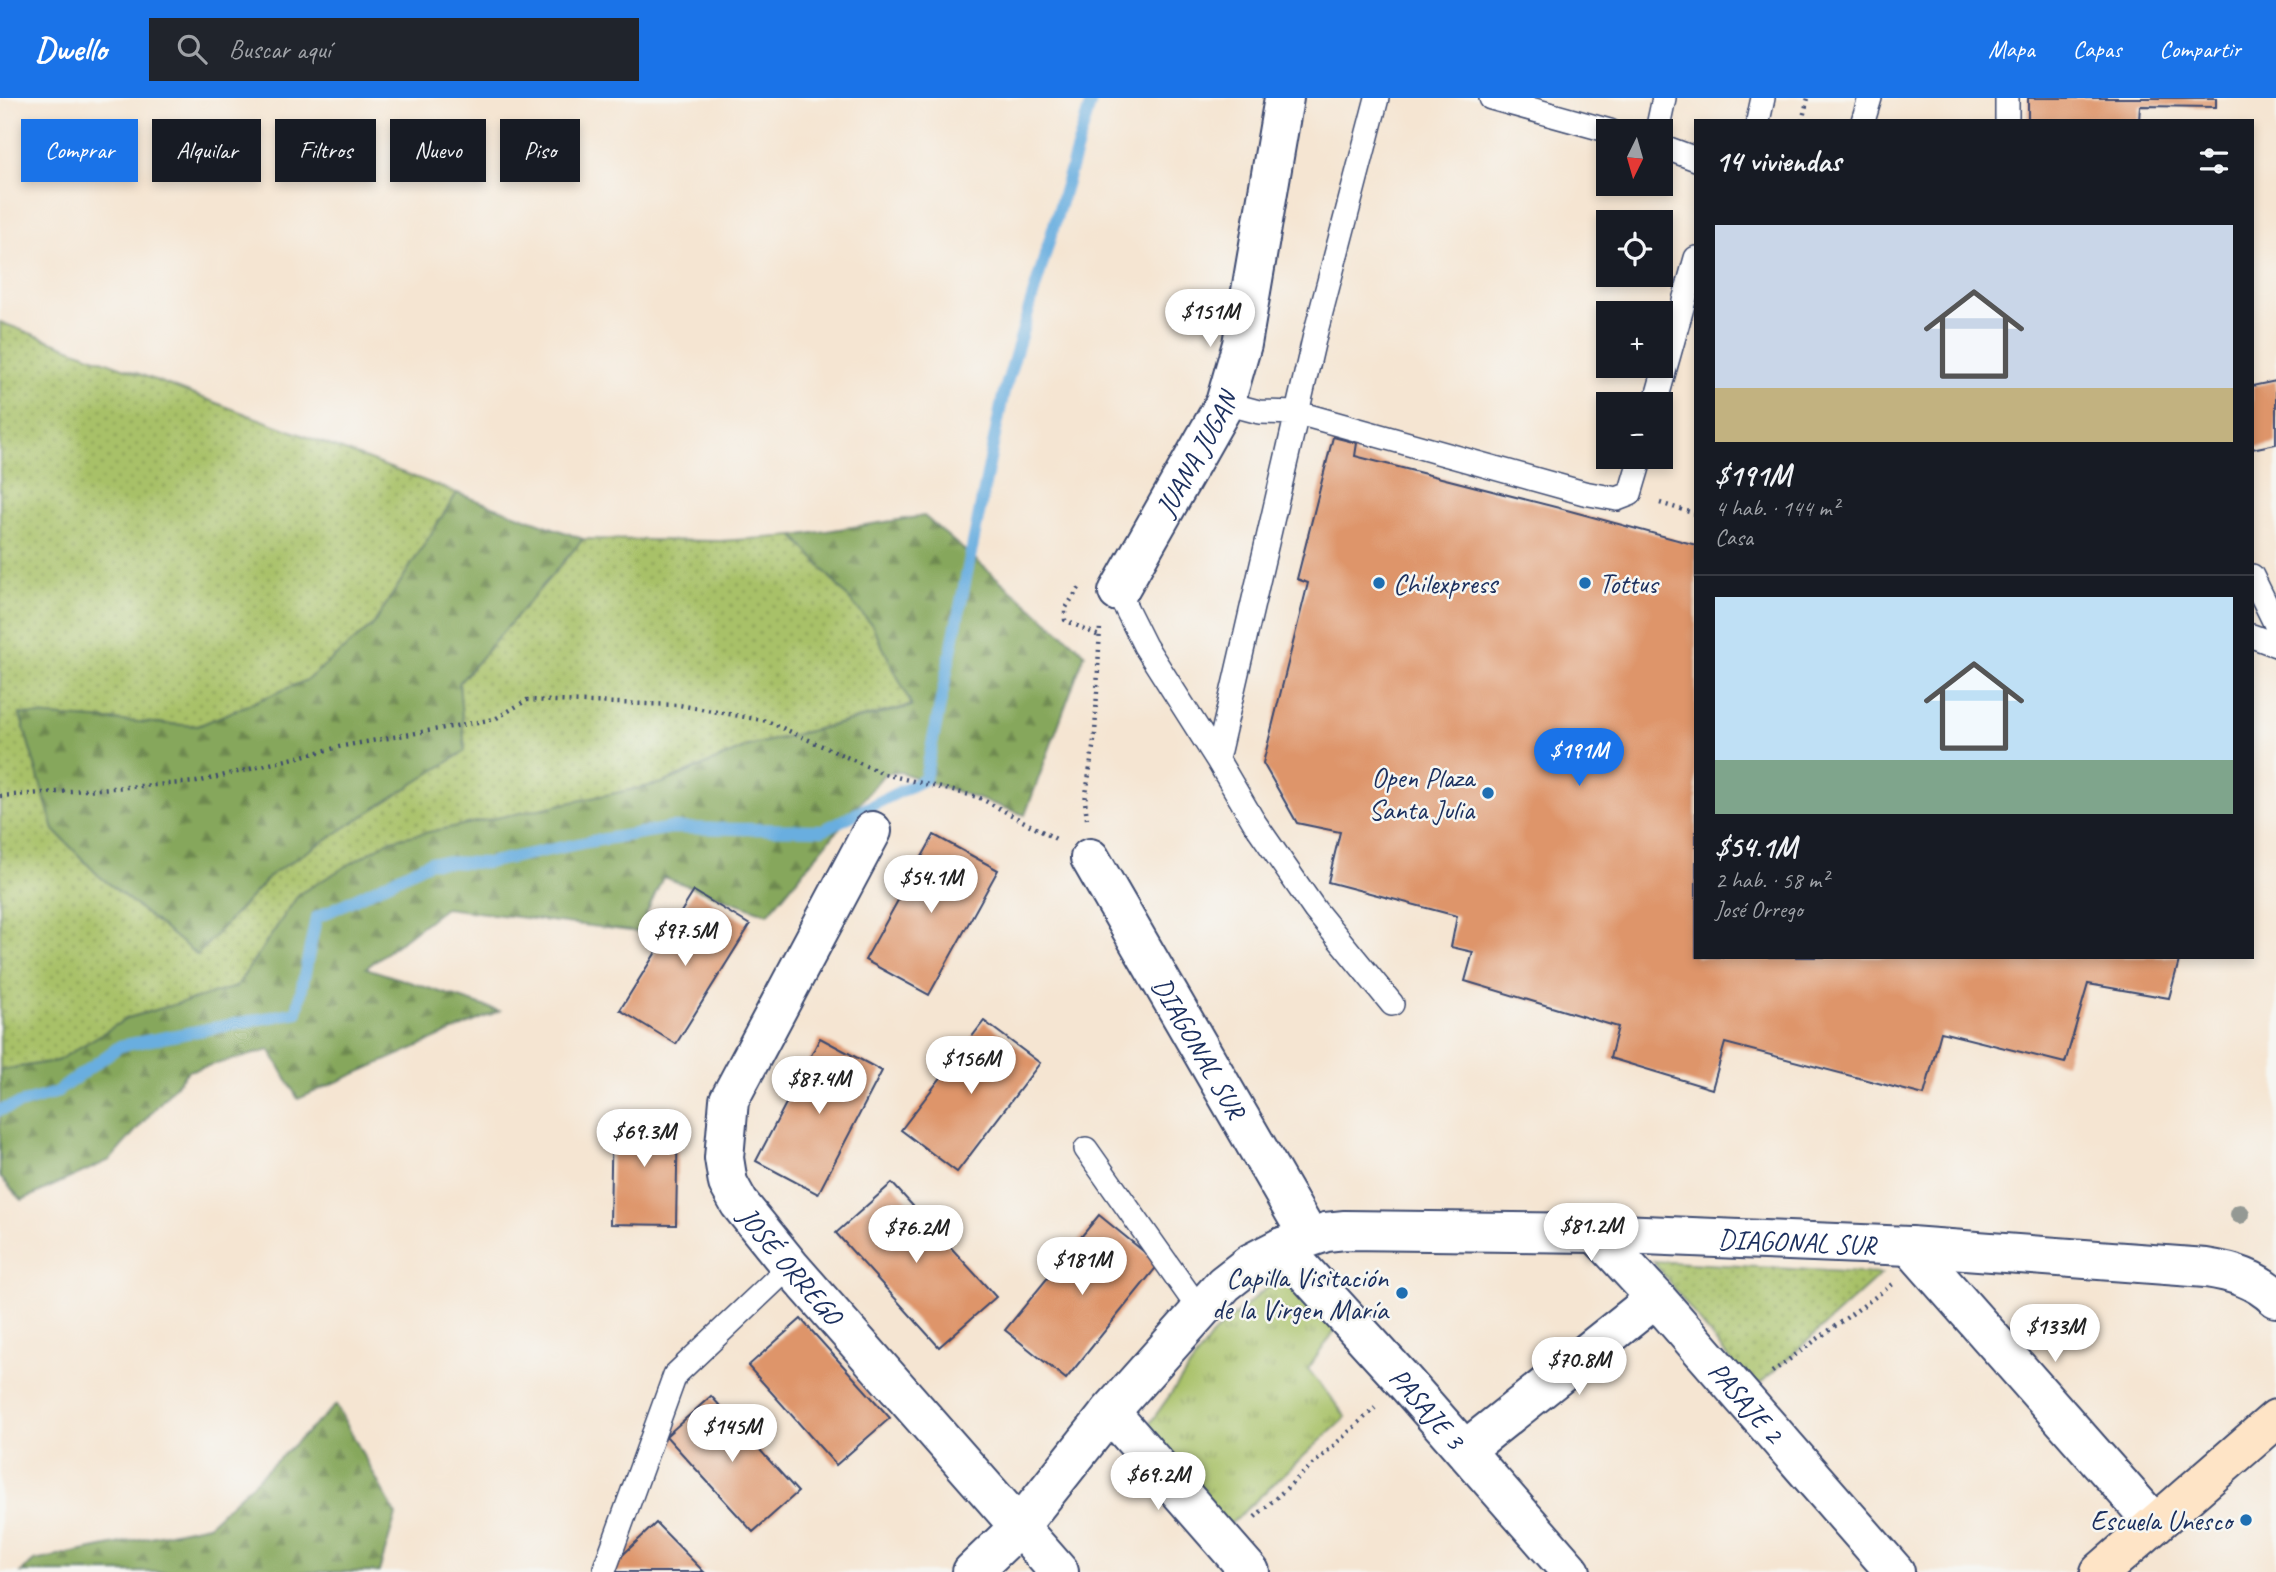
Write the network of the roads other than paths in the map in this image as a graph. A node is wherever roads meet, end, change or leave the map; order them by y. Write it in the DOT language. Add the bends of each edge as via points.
graph roads {
  1 [pos="1284,98"];
  2 [pos="1377,98"];
  3 [pos="1492,98"];
  4 [pos="1664,98"];
  5 [pos="1763,98"];
  6 [pos="1870,98"];
  7 [pos="2007,98"];
  8 [pos="1660,119"];
  9 [pos="1758,119"];
  10 [pos="1864,119"];
  11 [pos="2007,119"];
  12 [pos="1596,127"];
  13 [pos="1673,150"];
  14 [pos="1694,158"];
  15 [pos="1694,265"];
  16 [pos="1658,392"];
  17 [pos="1225,403"];
  18 [pos="1298,413"];
  19 [pos="1637,469"];
  20 [pos="2254,580"];
  21 [pos="1101,586"];
  22 [pos="2276,625"];
  23 [pos="2254,637"];
  24 [pos="2276,645"];
  25 [pos="1217,759"];
  26 [pos="872,831"];
  27 [pos="1090,858"];
  28 [pos="1392,1004"];
  29 [pos="1086,1149"];
  30 [pos="1596,1233"];
  31 [pos="1295,1242"];
  32 [pos="1918,1253"];
  33 [pos="790,1266"];
  34 [pos="1656,1297"];
  35 [pos="2276,1298"];
  36 [pos="1199,1309"];
  37 [pos="1110,1412"];
  38 [pos="2276,1419"];
  39 [pos="1465,1450"];
  40 [pos="2155,1524"];
  41 [pos="1019,1527"];
  42 [pos="1238,1558"];
  43 [pos="605,1568"];
  44 [pos="972,1572"];
  45 [pos="1059,1572"];
  46 [pos="1571,1572"];
  47 [pos="1895,1572"];
  48 [pos="2100,1572"];
  1 -- 17 [label="street, JUANA JUGAN" via="1242,344"];
  2 -- 18 [label="lane"];
  3 -- 12 [label="lane"];
  4 -- 8 [label="lane"];
  5 -- 9 [label="lane"];
  6 -- 10 [label="lane"];
  7 -- 11 [label="lane"];
  13 -- 14 [label="lane"];
  15 -- 16 [label="lane"];
  17 -- 18 [label="lane" via="1259,412"];
  17 -- 21 [label="street, JUANA JUGAN"];
  18 -- 19 [label="lane" via="1617,499 1629,494"];
  18 -- 25 [label="lane"];
  20 -- 22 [label="lane"];
  21 -- 25 [label="lane"];
  23 -- 24 [label="lane"];
  25 -- 28 [label="lane" via="1315,910"];
  26 -- 33 [label="street, JOSÉ ORREGO" via="729,1100 724,1136 727,1183"];
  27 -- 31 [label="street, DIAGONAL SUR"];
  29 -- 36 [label="lane"];
  30 -- 31 [label="street, DIAGONAL SUR" via="1345,1230"];
  30 -- 32 [label="street, DIAGONAL SUR"];
  30 -- 34 [label="street, PASAJE 2"];
  31 -- 36 [label="street, DIAGONAL SUR" via="1242,1270"];
  31 -- 39 [label="street, PASAJE 3" via="1404,1381"];
  32 -- 35 [label="street, DIAGONAL SUR" via="2206,1268 2247,1278"];
  32 -- 40 [label="street"];
  33 -- 41 [label="street, JOSÉ ORREGO"];
  33 -- 43 [label="lane" via="675,1375"];
  34 -- 39 [label="street"];
  34 -- 47 [label="street, PASAJE 2"];
  36 -- 37 [label="street, DIAGONAL SUR"];
  37 -- 41 [label="street, DIAGONAL SUR"];
  37 -- 42 [label="street"];
  38 -- 40 [label="street"];
  39 -- 46 [label="street, PASAJE 3"];
  40 -- 48 [label="street"];
  41 -- 44 [label="street, DIAGONAL SUR"];
  41 -- 45 [label="street, JOSÉ ORREGO"];
}
